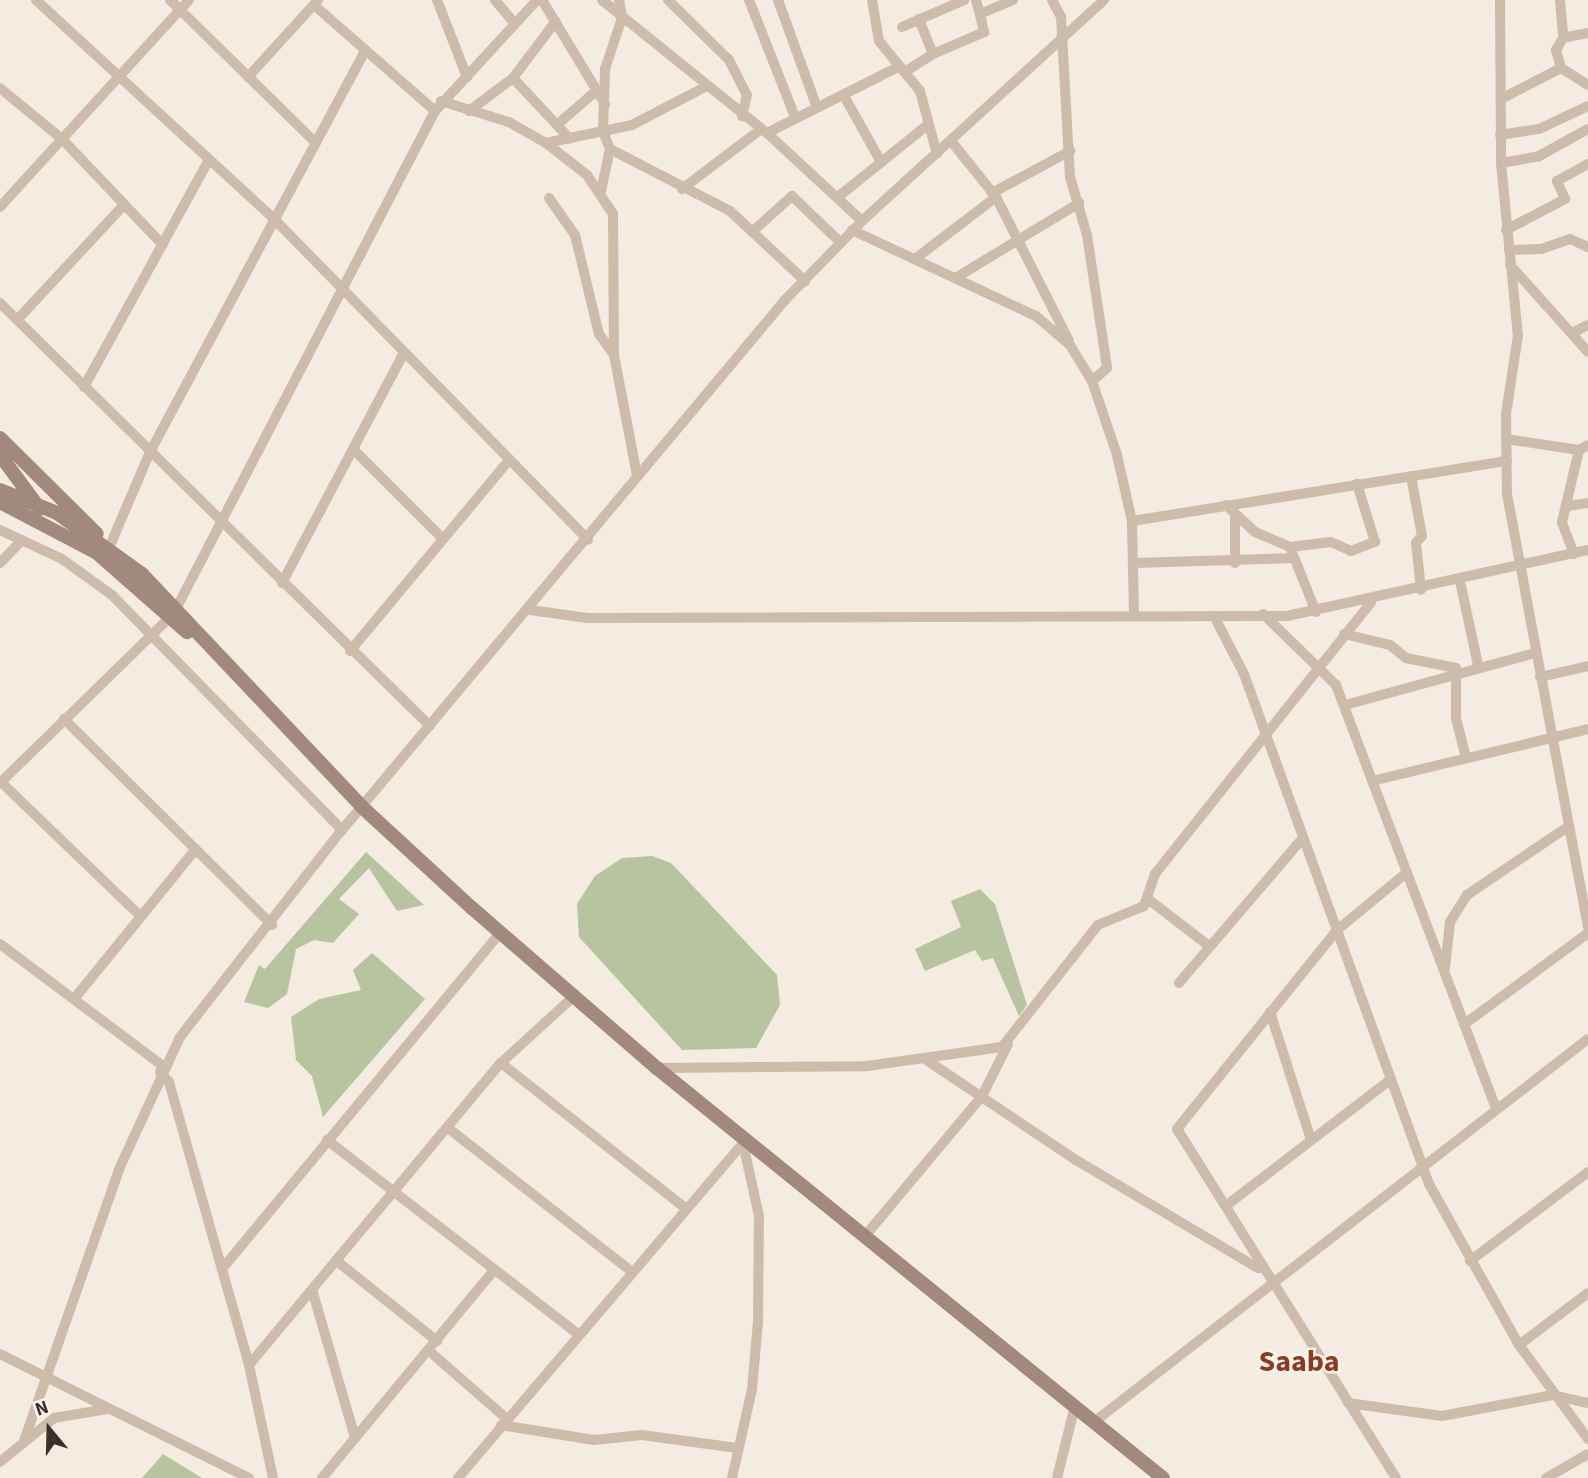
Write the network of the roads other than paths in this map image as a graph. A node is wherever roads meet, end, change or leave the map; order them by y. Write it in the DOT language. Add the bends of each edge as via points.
graph roads {
  1 [pos="36,0"];
  2 [pos="170,0"];
  3 [pos="189,0"];
  4 [pos="437,0"];
  5 [pos="495,0"];
  6 [pos="537,0"];
  7 [pos="542,0"];
  8 [pos="602,0"];
  9 [pos="619,0"];
  10 [pos="668,0"];
  11 [pos="749,0"];
  12 [pos="778,0"];
  13 [pos="872,0"];
  14 [pos="964,0"];
  15 [pos="976,0"];
  16 [pos="1013,0"];
  17 [pos="1052,0"];
  18 [pos="1104,0"];
  19 [pos="1500,0"];
  20 [pos="1560,0"];
  21 [pos="316,2"];
  22 [pos="181,10"];
  23 [pos="980,14"];
  24 [pos="622,18"];
  25 [pos="919,19"];
  26 [pos="512,20"];
  27 [pos="556,21"];
  28 [pos="902,27"];
  29 [pos="1588,33"];
  30 [pos="1563,38"];
  31 [pos="1060,43"];
  32 [pos="366,50"];
  33 [pos="933,54"];
  34 [pos="1561,68"];
  35 [pos="903,69"];
  36 [pos="121,76"];
  37 [pos="248,77"];
  38 [pos="467,77"];
  39 [pos="513,78"];
  40 [pos="1588,85"];
  41 [pos="705,87"];
  42 [pos="0,88"];
  43 [pos="596,91"];
  44 [pos="844,96"];
  45 [pos="1502,99"];
  46 [pos="441,101"];
  47 [pos="605,105"];
  48 [pos="816,105"];
  49 [pos="1588,106"];
  50 [pos="435,111"];
  51 [pos="468,111"];
  52 [pos="742,116"];
  53 [pos="795,117"];
  54 [pos="558,124"];
  55 [pos="926,126"];
  56 [pos="1588,129"];
  57 [pos="764,131"];
  58 [pos="603,132"];
  59 [pos="1500,135"];
  60 [pos="62,139"];
  61 [pos="570,139"];
  62 [pos="951,141"];
  63 [pos="546,143"];
  64 [pos="316,144"];
  65 [pos="610,149"];
  66 [pos="1070,152"];
  67 [pos="937,154"];
  68 [pos="208,161"];
  69 [pos="881,162"];
  70 [pos="1501,163"];
  71 [pos="1588,164"];
  72 [pos="682,189"];
  73 [pos="601,191"];
  74 [pos="994,195"];
  75 [pos="838,197"];
  76 [pos="549,198"];
  77 [pos="1079,203"];
  78 [pos="124,205"];
  79 [pos="0,207"];
  80 [pos="276,221"];
  81 [pos="862,221"];
  82 [pos="852,230"];
  83 [pos="1506,230"];
  84 [pos="752,232"];
  85 [pos="1018,236"];
  86 [pos="840,242"];
  87 [pos="163,245"];
  88 [pos="1588,247"];
  89 [pos="1509,250"];
  90 [pos="915,259"];
  91 [pos="1510,265"];
  92 [pos="957,277"];
  93 [pos="804,281"];
  94 [pos="337,288"];
  95 [pos="0,303"];
  96 [pos="17,320"];
  97 [pos="1588,325"];
  98 [pos="1574,332"];
  99 [pos="1070,345"];
  100 [pos="1588,352"];
  101 [pos="403,354"];
  102 [pos="614,355"];
  103 [pos="1092,381"];
  104 [pos="84,387"];
  105 [pos="0,439"];
  106 [pos="1506,439"];
  107 [pos="1584,447"];
  108 [pos="353,449"];
  109 [pos="150,452"];
  110 [pos="0,455"];
  111 [pos="509,460"];
  112 [pos="1507,461"];
  113 [pos="637,476"];
  114 [pos="1411,476"];
  115 [pos="1357,484"];
  116 [pos="0,490"];
  117 [pos="0,502"];
  118 [pos="1588,503"];
  119 [pos="1226,505"];
  120 [pos="1567,506"];
  121 [pos="39,512"];
  122 [pos="1235,514"];
  123 [pos="218,519"];
  124 [pos="1132,521"];
  125 [pos="0,530"];
  126 [pos="443,539"];
  127 [pos="22,540"];
  128 [pos="588,540"];
  129 [pos="1290,547"];
  130 [pos="109,548"];
  131 [pos="1588,550"];
  132 [pos="1574,554"];
  133 [pos="1294,558"];
  134 [pos="0,563"];
  135 [pos="1235,563"];
  136 [pos="1135,564"];
  137 [pos="1524,565"];
  138 [pos="1460,581"];
  139 [pos="282,583"];
  140 [pos="1421,590"];
  141 [pos="1371,602"];
  142 [pos="530,610"];
  143 [pos="174,612"];
  144 [pos="1316,612"];
  145 [pos="1263,614"];
  146 [pos="1134,615"];
  147 [pos="1214,616"];
  148 [pos="153,632"];
  149 [pos="1344,634"];
  150 [pos="350,651"];
  151 [pos="1535,653"];
  152 [pos="1321,664"];
  153 [pos="1478,665"];
  154 [pos="1588,666"];
  155 [pos="1457,670"];
  156 [pos="1540,677"];
  157 [pos="1345,705"];
  158 [pos="64,719"];
  159 [pos="430,726"];
  160 [pos="1588,729"];
  161 [pos="1267,737"];
  162 [pos="1554,738"];
  163 [pos="1466,758"];
  164 [pos="1372,781"];
  165 [pos="0,783"];
  166 [pos="360,810"];
  167 [pos="1569,826"];
  168 [pos="342,830"];
  169 [pos="1303,838"];
  170 [pos="196,849"];
  171 [pos="1406,873"];
  172 [pos="1148,899"];
  173 [pos="138,914"];
  174 [pos="272,925"];
  175 [pos="1588,928"];
  176 [pos="1336,931"];
  177 [pos="1588,933"];
  178 [pos="497,936"];
  179 [pos="0,944"];
  180 [pos="1209,946"];
  181 [pos="1445,972"];
  182 [pos="1179,984"];
  183 [pos="574,996"];
  184 [pos="74,999"];
  185 [pos="1270,1012"];
  186 [pos="1466,1023"];
  187 [pos="1010,1041"];
  188 [pos="1585,1046"];
  189 [pos="925,1059"];
  190 [pos="501,1063"];
  191 [pos="657,1068"];
  192 [pos="162,1069"];
  193 [pos="1390,1080"];
  194 [pos="982,1096"];
  195 [pos="1496,1109"];
  196 [pos="448,1128"];
  197 [pos="327,1140"];
  198 [pos="1311,1140"];
  199 [pos="744,1142"];
  200 [pos="1423,1165"];
  201 [pos="1588,1172"];
  202 [pos="394,1194"];
  203 [pos="1227,1205"];
  204 [pos="685,1208"];
  205 [pos="864,1236"];
  206 [pos="1470,1261"];
  207 [pos="338,1262"];
  208 [pos="1259,1268"];
  209 [pos="222,1269"];
  210 [pos="493,1271"];
  211 [pos="631,1271"];
  212 [pos="1268,1282"];
  213 [pos="313,1293"];
  214 [pos="1588,1293"];
  215 [pos="576,1333"];
  216 [pos="437,1340"];
  217 [pos="1519,1345"];
  218 [pos="428,1350"];
  219 [pos="0,1354"];
  220 [pos="249,1365"];
  221 [pos="47,1375"];
  222 [pos="1553,1395"];
  223 [pos="1348,1403"];
  224 [pos="1588,1403"];
  225 [pos="1075,1406"];
  226 [pos="113,1409"];
  227 [pos="504,1422"];
  228 [pos="1094,1422"];
  229 [pos="355,1438"];
  230 [pos="1588,1439"];
  231 [pos="24,1440"];
  232 [pos="737,1448"];
  233 [pos="1588,1454"];
  234 [pos="0,1462"];
  235 [pos="1158,1476"];
  236 [pos="248,1478"];
  237 [pos="273,1478"];
  238 [pos="322,1478"];
  239 [pos="458,1478"];
  240 [pos="732,1478"];
  241 [pos="1057,1478"];
  242 [pos="1396,1478"];
  243 [pos="1546,1478"];
  1 -- 36 [label="street"];
  2 -- 22 [label="street"];
  3 -- 22 [label="street"];
  4 -- 38 [label="street"];
  5 -- 26 [label="street"];
  6 -- 26 [label="street"];
  7 -- 27 [label="street"];
  8 -- 24 [label="street"];
  9 -- 24 [label="street"];
  10 -- 52 [label="street" via="729,60 747,96"];
  11 -- 53 [label="street"];
  12 -- 48 [label="street"];
  13 -- 35 [label="street" via="879,41"];
  14 -- 25 [label="street"];
  15 -- 23 [label="street"];
  16 -- 23 [label="street"];
  17 -- 31 [label="street" via="1061,17"];
  18 -- 31 [label="street"];
  19 -- 45 [label="street"];
  20 -- 30 [label="street"];
  21 -- 32 [label="street"];
  21 -- 37 [label="street"];
  22 -- 36 [label="street"];
  22 -- 37 [label="street"];
  23 -- 33 [label="street" via="984,32"];
  24 -- 41 [label="street"];
  24 -- 47 [label="street" via="605,69"];
  25 -- 28 [label="street"];
  25 -- 33 [label="street"];
  26 -- 38 [label="street"];
  27 -- 39 [label="street"];
  27 -- 43 [label="street"];
  29 -- 30 [label="street"];
  30 -- 34 [label="street" via="1556,50"];
  31 -- 62 [label="street"];
  31 -- 66 [label="street"];
  32 -- 50 [label="street"];
  32 -- 64 [label="street"];
  33 -- 35 [label="street"];
  34 -- 40 [label="street"];
  34 -- 45 [label="street"];
  35 -- 44 [label="street"];
  35 -- 55 [label="street" via="928,108"];
  36 -- 60 [label="street"];
  36 -- 68 [label="street"];
  37 -- 64 [label="street"];
  38 -- 46 [label="street"];
  39 -- 51 [label="street"];
  39 -- 54 [label="street"];
  41 -- 52 [label="street"];
  41 -- 58 [label="street" via="662,114"];
  42 -- 60 [label="street"];
  43 -- 47 [label="street"];
  43 -- 54 [label="street"];
  44 -- 48 [label="street"];
  44 -- 69 [label="street"];
  45 -- 59 [label="street"];
  46 -- 50 [label="street"];
  46 -- 51 [label="street"];
  47 -- 58 [label="street"];
  48 -- 53 [label="street"];
  49 -- 59 [label="street" via="1539,129"];
  50 -- 94 [label="street"];
  51 -- 63 [label="street"];
  52 -- 57 [label="street"];
  53 -- 57 [label="street"];
  54 -- 61 [label="street"];
  55 -- 67 [label="street"];
  55 -- 69 [label="street"];
  56 -- 70 [label="street" via="1542,155"];
  57 -- 72 [label="street"];
  57 -- 75 [label="street"];
  58 -- 61 [label="street"];
  58 -- 65 [label="street"];
  59 -- 70 [label="street"];
  60 -- 78 [label="street"];
  60 -- 79 [label="street"];
  61 -- 63 [label="street"];
  62 -- 67 [label="street"];
  62 -- 74 [label="street"];
  63 -- 73 [label="street"];
  64 -- 80 [label="street"];
  65 -- 72 [label="street"];
  65 -- 73 [label="street"];
  66 -- 74 [label="street"];
  66 -- 77 [label="street"];
  67 -- 81 [label="street"];
  68 -- 80 [label="street"];
  68 -- 87 [label="street"];
  69 -- 75 [label="street"];
  70 -- 83 [label="street"];
  71 -- 83 [label="street" via="1557,181 1565,200"];
  72 -- 84 [label="street" via="730,211"];
  73 -- 102 [label="street" via="615,228"];
  74 -- 85 [label="street"];
  74 -- 90 [label="street"];
  75 -- 81 [label="street"];
  76 -- 102 [label="street" via="575,235 599,334"];
  77 -- 85 [label="street"];
  77 -- 103 [label="street" via="1107,368"];
  78 -- 87 [label="street"];
  78 -- 96 [label="street"];
  80 -- 94 [label="street"];
  80 -- 109 [label="street"];
  81 -- 82 [label="street"];
  82 -- 86 [label="street"];
  82 -- 90 [label="street"];
  83 -- 89 [label="street"];
  84 -- 86 [label="street" via="792,195"];
  84 -- 93 [label="street"];
  85 -- 92 [label="street"];
  85 -- 99 [label="street"];
  86 -- 93 [label="street"];
  87 -- 104 [label="street"];
  88 -- 89 [label="street" via="1570,239 1541,249"];
  89 -- 91 [label="street"];
  90 -- 92 [label="street"];
  91 -- 98 [label="street"];
  91 -- 106 [label="street" via="1518,335"];
  92 -- 99 [label="street" via="1036,316"];
  93 -- 113 [label="street"];
  94 -- 101 [label="street"];
  94 -- 123 [label="street"];
  95 -- 96 [label="street"];
  96 -- 104 [label="street"];
  97 -- 98 [label="street"];
  98 -- 100 [label="street"];
  99 -- 103 [label="street"];
  101 -- 108 [label="street"];
  101 -- 111 [label="street"];
  102 -- 113 [label="street"];
  103 -- 124 [label="street"];
  104 -- 109 [label="street"];
  105 -- 130 [label="street"];
  106 -- 107 [label="street"];
  106 -- 112 [label="street"];
  107 -- 120 [label="street"];
  108 -- 126 [label="street"];
  108 -- 139 [label="street"];
  109 -- 123 [label="street"];
  109 -- 130 [label="street"];
  110 -- 121 [label="street"];
  111 -- 126 [label="street"];
  111 -- 128 [label="street"];
  112 -- 114 [label="street"];
  112 -- 137 [label="street"];
  113 -- 128 [label="street"];
  114 -- 115 [label="street"];
  114 -- 140 [label="street" via="1422,536 1416,543"];
  115 -- 119 [label="street"];
  115 -- 129 [label="street" via="1375,542 1351,551 1331,542"];
  116 -- 121 [label="street"];
  117 -- 121 [label="street"];
  118 -- 120 [label="street"];
  119 -- 122 [label="street"];
  119 -- 124 [label="street"];
  120 -- 132 [label="street" via="1562,526"];
  121 -- 130 [label="street"];
  121 -- 143 [label="street"];
  122 -- 129 [label="street"];
  122 -- 135 [label="street"];
  123 -- 139 [label="street"];
  123 -- 143 [label="street"];
  124 -- 136 [label="street"];
  125 -- 127 [label="street"];
  126 -- 150 [label="street"];
  127 -- 134 [label="street"];
  127 -- 148 [label="street" via="88,575"];
  128 -- 142 [label="street"];
  129 -- 133 [label="street"];
  130 -- 143 [label="street"];
  131 -- 132 [label="street"];
  132 -- 137 [label="street"];
  133 -- 135 [label="street"];
  133 -- 144 [label="street"];
  135 -- 136 [label="street" via="1188,558"];
  136 -- 146 [label="street"];
  137 -- 138 [label="street"];
  137 -- 151 [label="street"];
  138 -- 140 [label="street"];
  138 -- 153 [label="street"];
  139 -- 150 [label="street"];
  140 -- 141 [label="street"];
  141 -- 144 [label="street"];
  141 -- 149 [label="street"];
  142 -- 146 [label="street" via="587,618"];
  142 -- 159 [label="street"];
  143 -- 148 [label="street"];
  143 -- 166 [label="street"];
  144 -- 145 [label="street"];
  145 -- 147 [label="street"];
  145 -- 152 [label="street"];
  146 -- 147 [label="street"];
  147 -- 161 [label="street"];
  148 -- 158 [label="street"];
  148 -- 168 [label="street"];
  149 -- 152 [label="street"];
  149 -- 155 [label="street"];
  150 -- 159 [label="street"];
  151 -- 153 [label="street"];
  151 -- 156 [label="street"];
  152 -- 157 [label="street"];
  152 -- 161 [label="street"];
  153 -- 155 [label="street"];
  154 -- 156 [label="street"];
  155 -- 157 [label="street"];
  155 -- 163 [label="street" via="1456,718"];
  156 -- 162 [label="street"];
  157 -- 164 [label="street"];
  158 -- 165 [label="street"];
  158 -- 170 [label="street"];
  159 -- 166 [label="street"];
  160 -- 162 [label="street"];
  161 -- 169 [label="street"];
  161 -- 172 [label="street" via="1155,874"];
  162 -- 163 [label="street"];
  162 -- 167 [label="street"];
  163 -- 164 [label="street"];
  164 -- 171 [label="street"];
  165 -- 173 [label="street"];
  166 -- 168 [label="street"];
  166 -- 178 [label="street"];
  166 -- 183 [label="street"];
  167 -- 175 [label="street"];
  167 -- 181 [label="street" via="1467,895 1450,922"];
  168 -- 174 [label="street"];
  169 -- 176 [label="street"];
  169 -- 180 [label="street"];
  170 -- 173 [label="street"];
  170 -- 174 [label="street"];
  171 -- 176 [label="street"];
  171 -- 181 [label="street"];
  172 -- 180 [label="street"];
  172 -- 187 [label="street" via="1135,911 1098,925"];
  173 -- 184 [label="street"];
  174 -- 192 [label="street"];
  176 -- 185 [label="street"];
  176 -- 193 [label="street"];
  177 -- 186 [label="street"];
  178 -- 183 [label="street"];
  178 -- 197 [label="street"];
  179 -- 184 [label="street"];
  180 -- 182 [label="street"];
  181 -- 186 [label="street"];
  183 -- 190 [label="street"];
  183 -- 191 [label="street"];
  184 -- 192 [label="street"];
  185 -- 198 [label="street"];
  185 -- 203 [label="street" via="1177,1129"];
  186 -- 195 [label="street"];
  187 -- 189 [label="street" via="994,1050"];
  187 -- 194 [label="street"];
  188 -- 195 [label="street"];
  189 -- 191 [label="street"];
  189 -- 194 [label="street"];
  190 -- 196 [label="street"];
  190 -- 204 [label="street"];
  191 -- 199 [label="street"];
  192 -- 209 [label="street"];
  192 -- 221 [label="street"];
  193 -- 198 [label="street"];
  193 -- 200 [label="street"];
  194 -- 205 [label="street"];
  194 -- 208 [label="street" via="1076,1160"];
  195 -- 200 [label="street"];
  196 -- 202 [label="street"];
  196 -- 211 [label="street"];
  197 -- 202 [label="street"];
  197 -- 209 [label="street"];
  198 -- 203 [label="street"];
  199 -- 204 [label="street"];
  199 -- 205 [label="street"];
  199 -- 232 [label="street" via="755,1176 760,1253 755,1366"];
  200 -- 206 [label="street"];
  200 -- 212 [label="street"];
  201 -- 206 [label="street"];
  202 -- 207 [label="street"];
  202 -- 210 [label="street"];
  203 -- 208 [label="street"];
  204 -- 211 [label="street"];
  205 -- 225 [label="street"];
  206 -- 217 [label="street"];
  207 -- 213 [label="street"];
  207 -- 216 [label="street"];
  208 -- 212 [label="street"];
  209 -- 220 [label="street"];
  210 -- 215 [label="street"];
  210 -- 216 [label="street"];
  211 -- 215 [label="street"];
  212 -- 223 [label="street"];
  212 -- 228 [label="street"];
  213 -- 220 [label="street"];
  213 -- 229 [label="street"];
  214 -- 217 [label="street"];
  215 -- 227 [label="street"];
  216 -- 218 [label="street"];
  217 -- 222 [label="street"];
  218 -- 227 [label="street"];
  218 -- 229 [label="street"];
  219 -- 221 [label="street"];
  220 -- 237 [label="street"];
  221 -- 226 [label="street"];
  221 -- 231 [label="street"];
  222 -- 223 [label="street" via="1447,1416"];
  222 -- 224 [label="street"];
  222 -- 230 [label="street"];
  223 -- 242 [label="street"];
  225 -- 228 [label="street"];
  225 -- 241 [label="street"];
  226 -- 231 [label="street" via="54,1418"];
  226 -- 236 [label="street"];
  227 -- 232 [label="street" via="594,1440 642,1435"];
  227 -- 239 [label="street"];
  228 -- 235 [label="street"];
  229 -- 238 [label="street"];
  231 -- 234 [label="street"];
  232 -- 240 [label="street"];
  233 -- 243 [label="street"];
}
